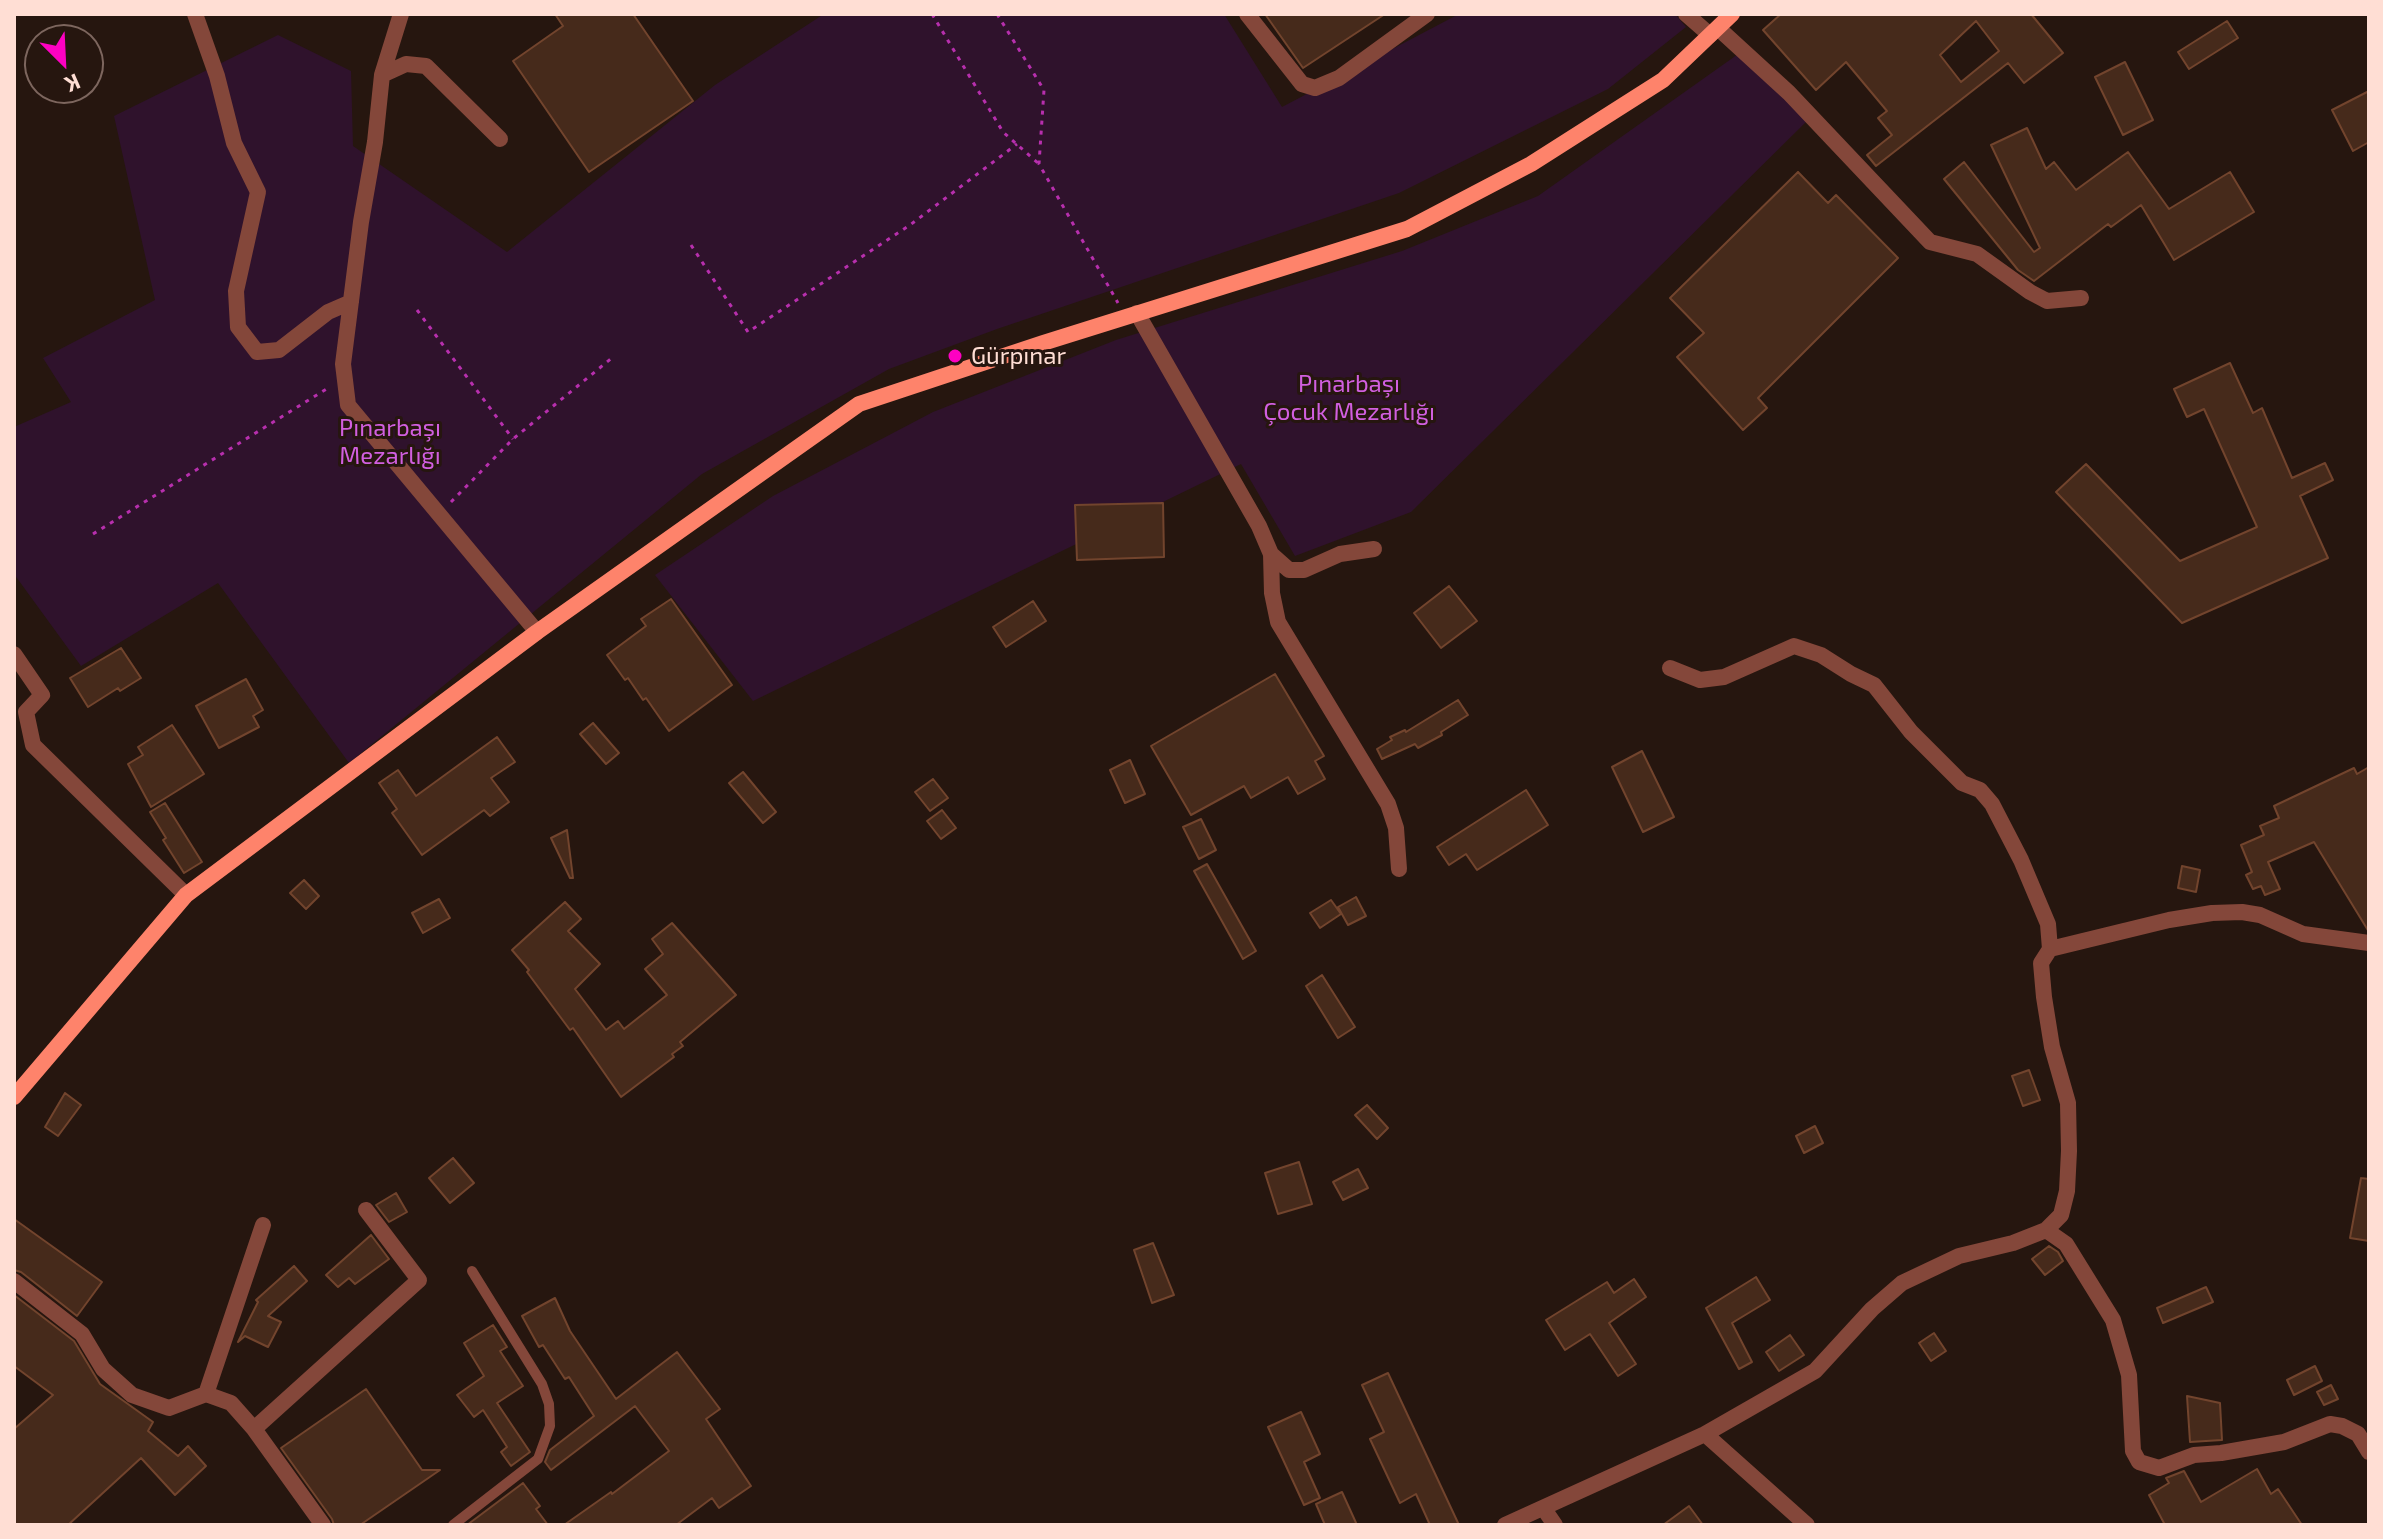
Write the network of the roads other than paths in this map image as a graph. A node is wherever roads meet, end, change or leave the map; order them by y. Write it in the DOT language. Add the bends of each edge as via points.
graph roads {
  1 [pos="195,14"];
  2 [pos="401,14"];
  3 [pos="1247,14"];
  4 [pos="1427,14"];
  5 [pos="1686,14"];
  6 [pos="1732,14"];
  7 [pos="1714,32"];
  8 [pos="382,75"];
  9 [pos="500,139"];
  10 [pos="2081,298"];
  11 [pos="351,302"];
  12 [pos="1131,315"];
  13 [pos="1374,549"];
  14 [pos="1271,554"];
  15 [pos="537,632"];
  16 [pos="14,654"];
  17 [pos="1670,668"];
  18 [pos="1399,869"];
  19 [pos="186,895"];
  20 [pos="2369,943"];
  21 [pos="2050,949"];
  22 [pos="14,1097"];
  23 [pos="366,1210"];
  24 [pos="263,1225"];
  25 [pos="2046,1230"];
  26 [pos="472,1271"];
  27 [pos="14,1281"];
  28 [pos="206,1394"];
  29 [pos="254,1429"];
  30 [pos="1705,1434"];
  31 [pos="2369,1452"];
  32 [pos="1544,1509"];
  33 [pos="323,1525"];
  34 [pos="453,1525"];
  35 [pos="1505,1525"];
  36 [pos="1555,1525"];
  37 [pos="1807,1525"];
  1 -- 11 [label="street" via="234,143 258,192 236,291 238,327 257,352 279,350 328,312"];
  2 -- 8 [label="street"];
  3 -- 4 [label="street" via="1302,84 1315,88 1339,78"];
  5 -- 7 [label="street"];
  6 -- 7 [label="main road"];
  7 -- 10 [label="street" via="1789,93 1930,242 1977,254 2047,301"];
  7 -- 12 [label="main road" via="1663,80 1531,164 1407,229"];
  8 -- 9 [label="street" via="406,64 426,66"];
  8 -- 11 [label="street"];
  11 -- 15 [label="street" via="343,364 348,405"];
  12 -- 14 [label="street" via="1201,422"];
  12 -- 15 [label="main road" via="859,404"];
  13 -- 14 [label="street" via="1340,554 1304,570 1289,570"];
  14 -- 18 [label="street" via="1278,622 1388,804"];
  15 -- 19 [label="main road"];
  16 -- 19 [label="street" via="42,695 26,712 33,745"];
  17 -- 21 [label="street" via="1700,680 1724,677 1794,646 1874,685 1911,732 1962,783 1980,790 1992,804 2048,924"];
  19 -- 22 [label="main road"];
  20 -- 21 [label="street" via="2303,934 2242,912 2169,920"];
  21 -- 25 [label="street" via="2041,963 2044,997 2068,1103 2069,1151 2061,1215"];
  23 -- 29 [label="street" via="419,1280"];
  24 -- 28 [label="street"];
  25 -- 30 [label="street" via="1959,1256 1902,1283 1815,1371"];
  25 -- 31 [label="street" via="2066,1244 2113,1320 2129,1375 2133,1451 2139,1462 2159,1468 2194,1455 2284,1442 2330,1424 2358,1434"];
  26 -- 34 [label="lane" via="542,1384 550,1426 538,1459"];
  27 -- 28 [label="street" via="82,1334 103,1369 132,1395 169,1408"];
  28 -- 29 [label="street" via="231,1403"];
  29 -- 33 [label="street"];
  30 -- 32 [label="street"];
  30 -- 37 [label="street"];
  32 -- 35 [label="street"];
  32 -- 36 [label="street"];
}
